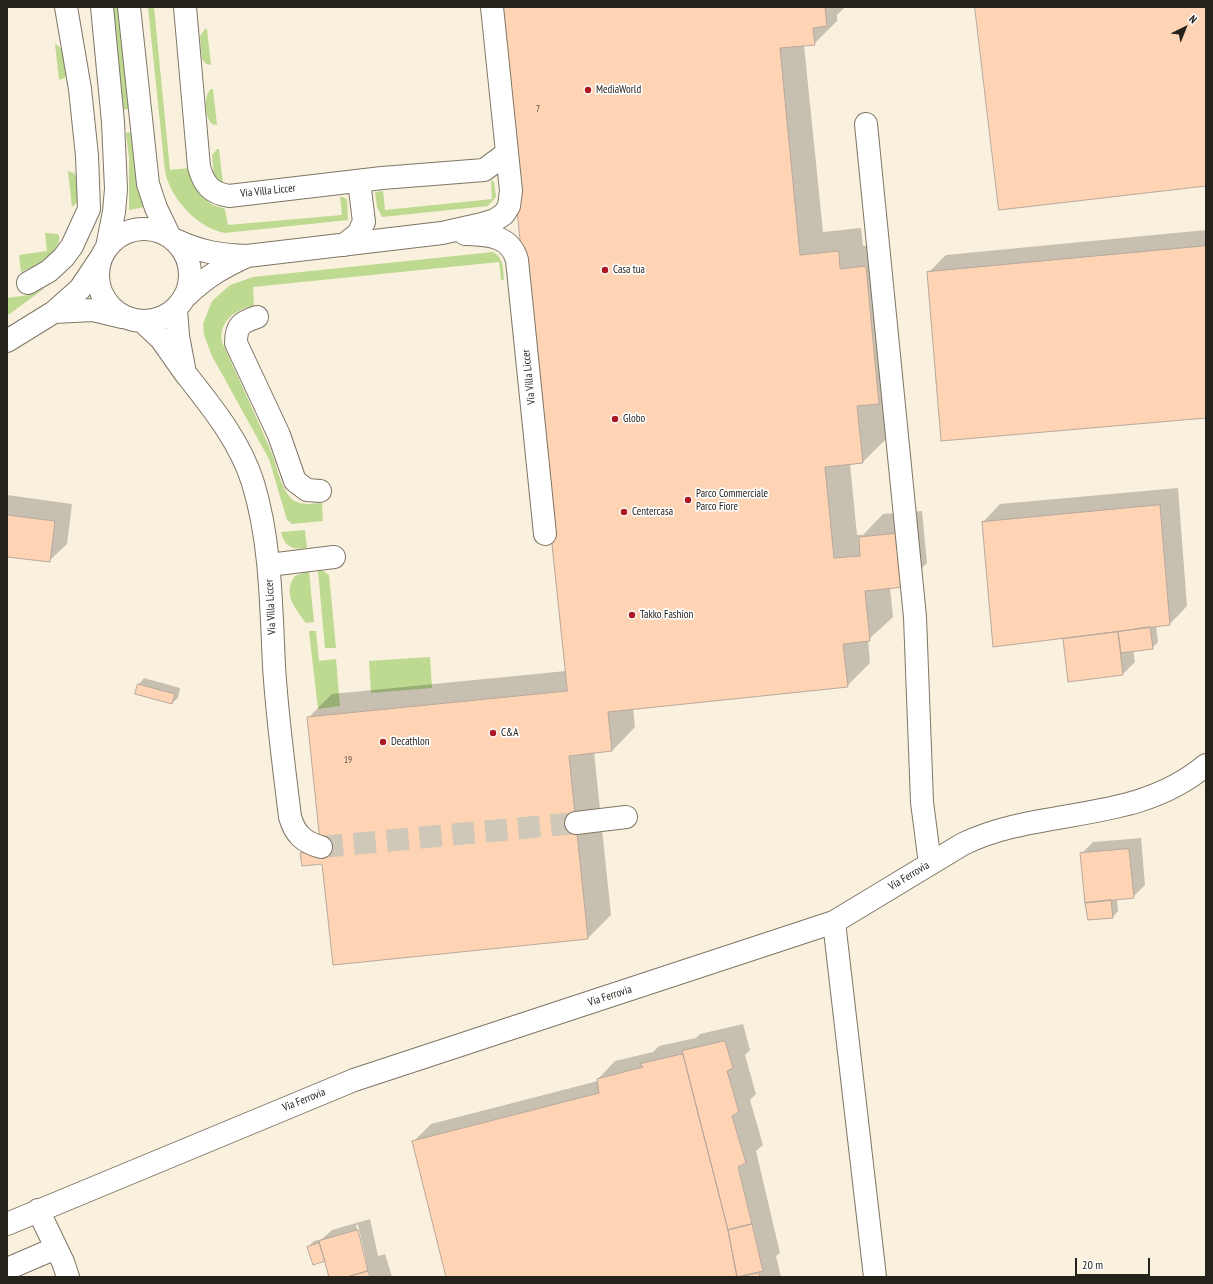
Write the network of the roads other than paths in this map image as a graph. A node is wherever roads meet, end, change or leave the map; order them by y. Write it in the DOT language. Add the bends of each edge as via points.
graph roads {
  1 [pos="66,7"];
  2 [pos="102,7"];
  3 [pos="129,7"];
  4 [pos="185,7"];
  5 [pos="492,7"];
  6 [pos="866,124"];
  7 [pos="507,153"];
  8 [pos="359,181"];
  9 [pos="364,222"];
  10 [pos="442,234"];
  11 [pos="172,238"];
  12 [pos="384,240"];
  13 [pos="344,245"];
  14 [pos="104,253"];
  15 [pos="247,256"];
  16 [pos="28,282"];
  17 [pos="180,303"];
  18 [pos="54,312"];
  19 [pos="257,317"];
  20 [pos="135,320"];
  21 [pos="7,341"];
  22 [pos="185,373"];
  23 [pos="320,491"];
  24 [pos="545,534"];
  25 [pos="334,557"];
  26 [pos="269,565"];
  27 [pos="1206,765"];
  28 [pos="626,817"];
  29 [pos="576,823"];
  30 [pos="321,847"];
  31 [pos="930,864"];
  32 [pos="834,922"];
  33 [pos="38,1210"];
  34 [pos="7,1224"];
  35 [pos="56,1248"];
  36 [pos="7,1269"];
  37 [pos="68,1277"];
  38 [pos="875,1277"];
  1 -- 16 [label="street" via="80,89 88,163 89,208 72,246 64,257 49,271"];
  2 -- 14 [label="street, Via Villa Liccer" via="113,122 116,189 114,212"];
  3 -- 11 [label="street, Via Villa Liccer" via="148,184 156,208"];
  4 -- 8 [label="street, Via Villa Liccer" via="200,167 206,185 214,192 229,196"];
  5 -- 7 [label="street, Via Villa Liccer"];
  6 -- 31 [label="street" via="915,617 922,802"];
  7 -- 8 [label="street, Via Villa Liccer" via="484,170"];
  7 -- 10 [label="street, Via Villa Liccer" via="510,191 509,206 504,214 495,220"];
  8 -- 9 [label="street"];
  9 -- 12 [label="street" via="371,233"];
  9 -- 13 [label="street" via="358,234"];
  10 -- 12 [label="street, Via Villa Liccer"];
  10 -- 24 [label="street, Via Villa Liccer" via="492,236 501,239 515,252"];
  11 -- 14 [label="street, Via Villa Liccer" via="156,230 142,228 117,237"];
  11 -- 15 [label="street" via="197,250 220,255"];
  11 -- 17 [label="street, Via Villa Liccer" via="185,252 190,266 190,282"];
  12 -- 13 [label="street, Via Villa Liccer"];
  13 -- 15 [label="street, Via Villa Liccer"];
  14 -- 18 [label="street, Via Villa Liccer" via="80,289"];
  14 -- 20 [label="street, Via Villa Liccer" via="98,274 102,294 115,312"];
  15 -- 17 [label="street" via="224,266 204,279"];
  17 -- 20 [label="street, Via Villa Liccer" via="166,316 154,320"];
  17 -- 22 [label="street, Via Villa Liccer" via="178,336"];
  18 -- 20 [label="street, Via Villa Liccer" via="93,310"];
  18 -- 21 [label="street, Via Villa Liccer"];
  19 -- 23 [label="street" via="239,326 236,343 279,435 295,481 308,490"];
  20 -- 22 [label="street, Via Villa Liccer" via="161,339"];
  22 -- 26 [label="street, Via Villa Liccer" via="218,416 241,454 253,482"];
  25 -- 26 [label="street"];
  26 -- 30 [label="street, Via Villa Liccer" via="274,668 290,817 294,829 301,837"];
  27 -- 31 [label="street, Via Ferrovia" via="1161,794 1108,810 983,834"];
  28 -- 29 [label="street"];
  31 -- 32 [label="street, Via Ferrovia"];
  32 -- 33 [label="street, Via Ferrovia" via="354,1080"];
  32 -- 38 [label="street"];
  33 -- 34 [label="street, Via Ferrovia"];
  33 -- 35 [label="street"];
  35 -- 36 [label="street"];
  35 -- 37 [label="street"];
}
